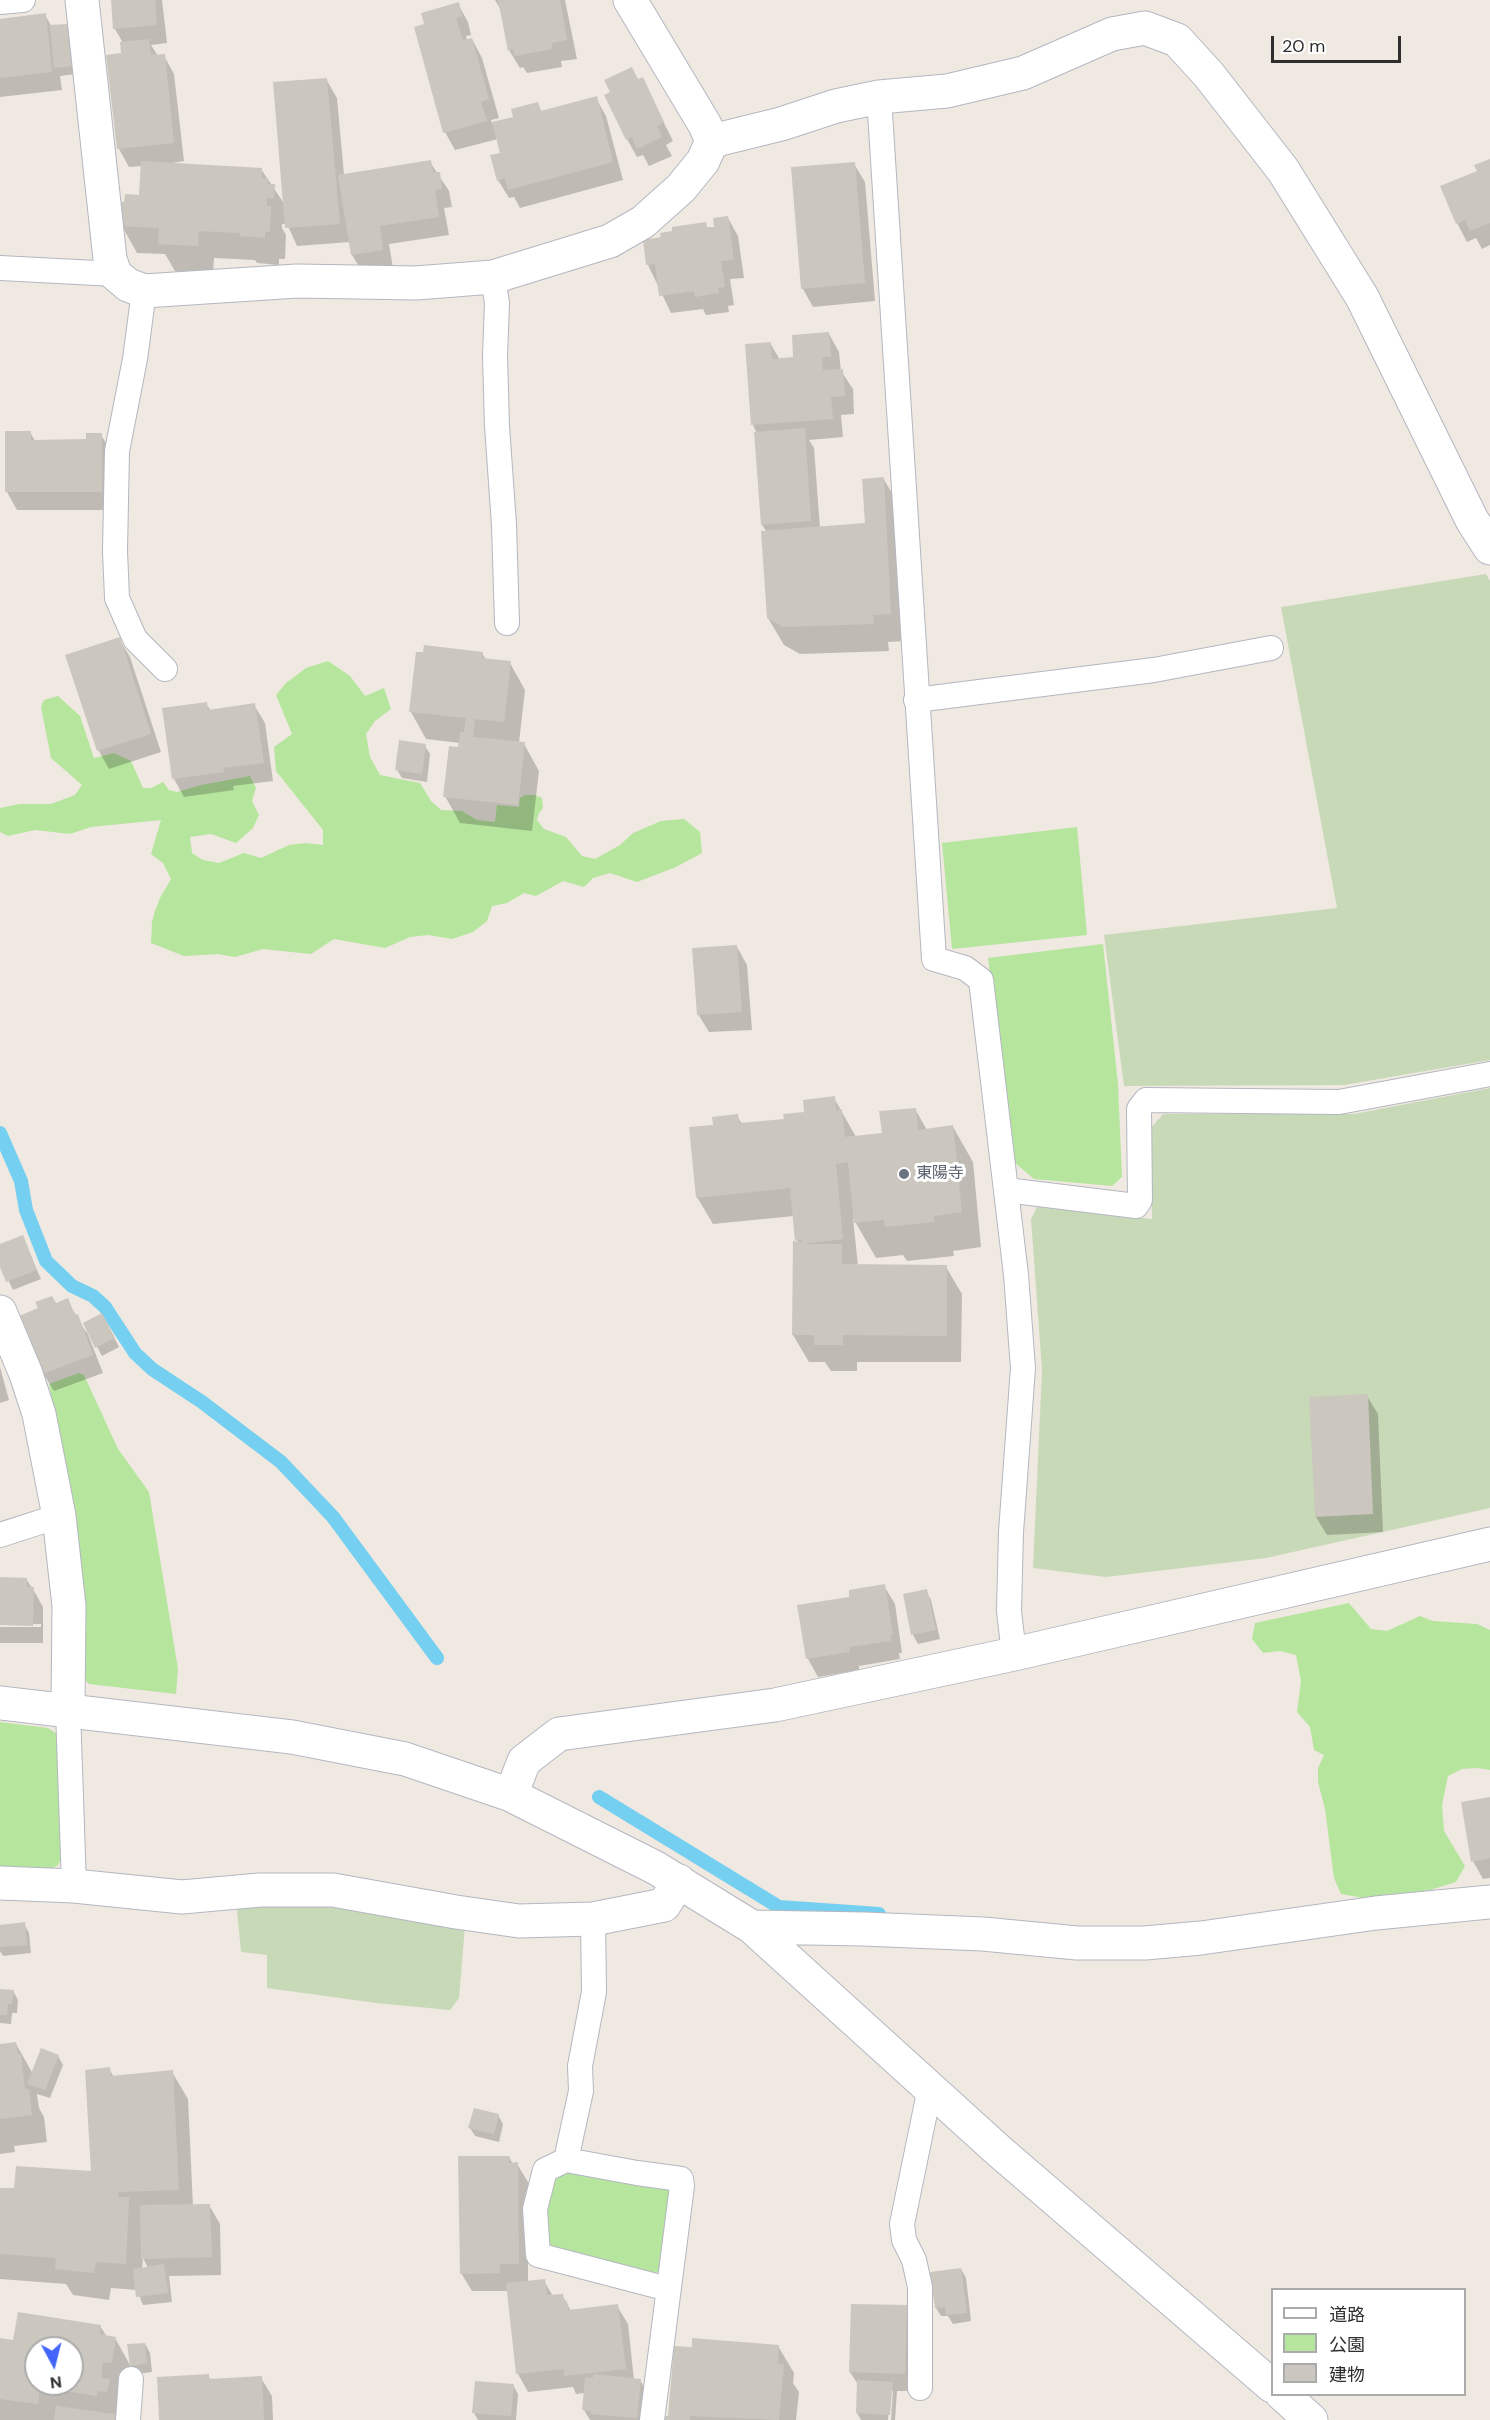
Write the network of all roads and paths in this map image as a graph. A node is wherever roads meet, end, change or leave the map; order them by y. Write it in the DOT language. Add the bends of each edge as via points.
graph roads {
  1 [pos="23,0"];
  2 [pos="82,0"];
  3 [pos="630,0"];
  4 [pos="0,2"];
  5 [pos="879,97"];
  6 [pos="712,141"];
  7 [pos="0,268"];
  8 [pos="115,274"];
  9 [pos="494,277"];
  10 [pos="144,291"];
  11 [pos="1490,548"];
  12 [pos="507,623"];
  13 [pos="1271,648"];
  14 [pos="165,669"];
  15 [pos="916,700"];
  16 [pos="1490,1074"];
  17 [pos="1006,1190"];
  18 [pos="0,1312"];
  19 [pos="59,1516"];
  20 [pos="0,1535"];
  21 [pos="1490,1544"];
  22 [pos="1014,1654"];
  23 [pos="0,1703"];
  24 [pos="68,1710"];
  25 [pos="511,1795"];
  26 [pos="679,1881"];
  27 [pos="0,1883"];
  28 [pos="74,1886"];
  29 [pos="1490,1902"];
  30 [pos="593,1919"];
  31 [pos="752,1928"];
  32 [pos="930,2088"];
  33 [pos="566,2160"];
  34 [pos="668,2289"];
  35 [pos="131,2379"];
  36 [pos="1271,2385"];
  37 [pos="920,2388"];
  38 [pos="1284,2396"];
  39 [pos="128,2420"];
  40 [pos="652,2420"];
  41 [pos="1311,2420"];
  1 -- 4 [label="lane"];
  2 -- 8 [label="street" via="106,241"];
  3 -- 6 [label="street"];
  5 -- 6 [label="street"];
  5 -- 11 [label="street" via="947,91 1023,73 1112,34 1145,28 1177,40 1283,170 1362,297 1472,520"];
  5 -- 15 [label="lane"];
  6 -- 9 [label="street" via="703,161 681,188 643,222 610,241"];
  7 -- 8 [label="lane"];
  8 -- 10 [label="street"];
  9 -- 10 [label="street" via="416,283 297,281"];
  9 -- 12 [label="lane"];
  10 -- 14 [label="lane" via="117,451 117,598 135,639"];
  13 -- 15 [label="lane" via="1154,670"];
  15 -- 17 [label="lane" via="934,959 965,968 981,980"];
  16 -- 17 [label="lane" via="1339,1102 1146,1100 1139,1108 1140,1200 1136,1206"];
  17 -- 22 [label="lane" via="1023,1368 1011,1532 1009,1611"];
  18 -- 19 [label="street" via="39,1414"];
  19 -- 20 [label="lane"];
  19 -- 24 [label="street" via="69,1606"];
  21 -- 22 [label="street"];
  22 -- 25 [label="street" via="775,1705 559,1734 524,1761"];
  23 -- 24 [label="street"];
  24 -- 25 [label="street" via="292,1737 405,1759"];
  24 -- 28 [label="lane"];
  25 -- 26 [label="street"];
  26 -- 30 [label="street" via="664,1905"];
  26 -- 31 [label="street"];
  27 -- 28 [label="street"];
  28 -- 30 [label="street" via="182,1897 260,1890 333,1890 519,1921"];
  29 -- 31 [label="street" via="1145,1943 1077,1943 888,1930"];
  30 -- 33 [label="lane" via="594,1992 580,2066 581,2091"];
  31 -- 32 [label="street"];
  32 -- 36 [label="street"];
  32 -- 37 [label="lane" via="902,2224 920,2288"];
  33 -- 34 [label="lane" via="681,2179"];
  33 -- 34 [label="lane" via="545,2170 535,2209 538,2255"];
  34 -- 40 [label="lane"];
  35 -- 39 [label="lane"];
  38 -- 41 [label="street"];
}
